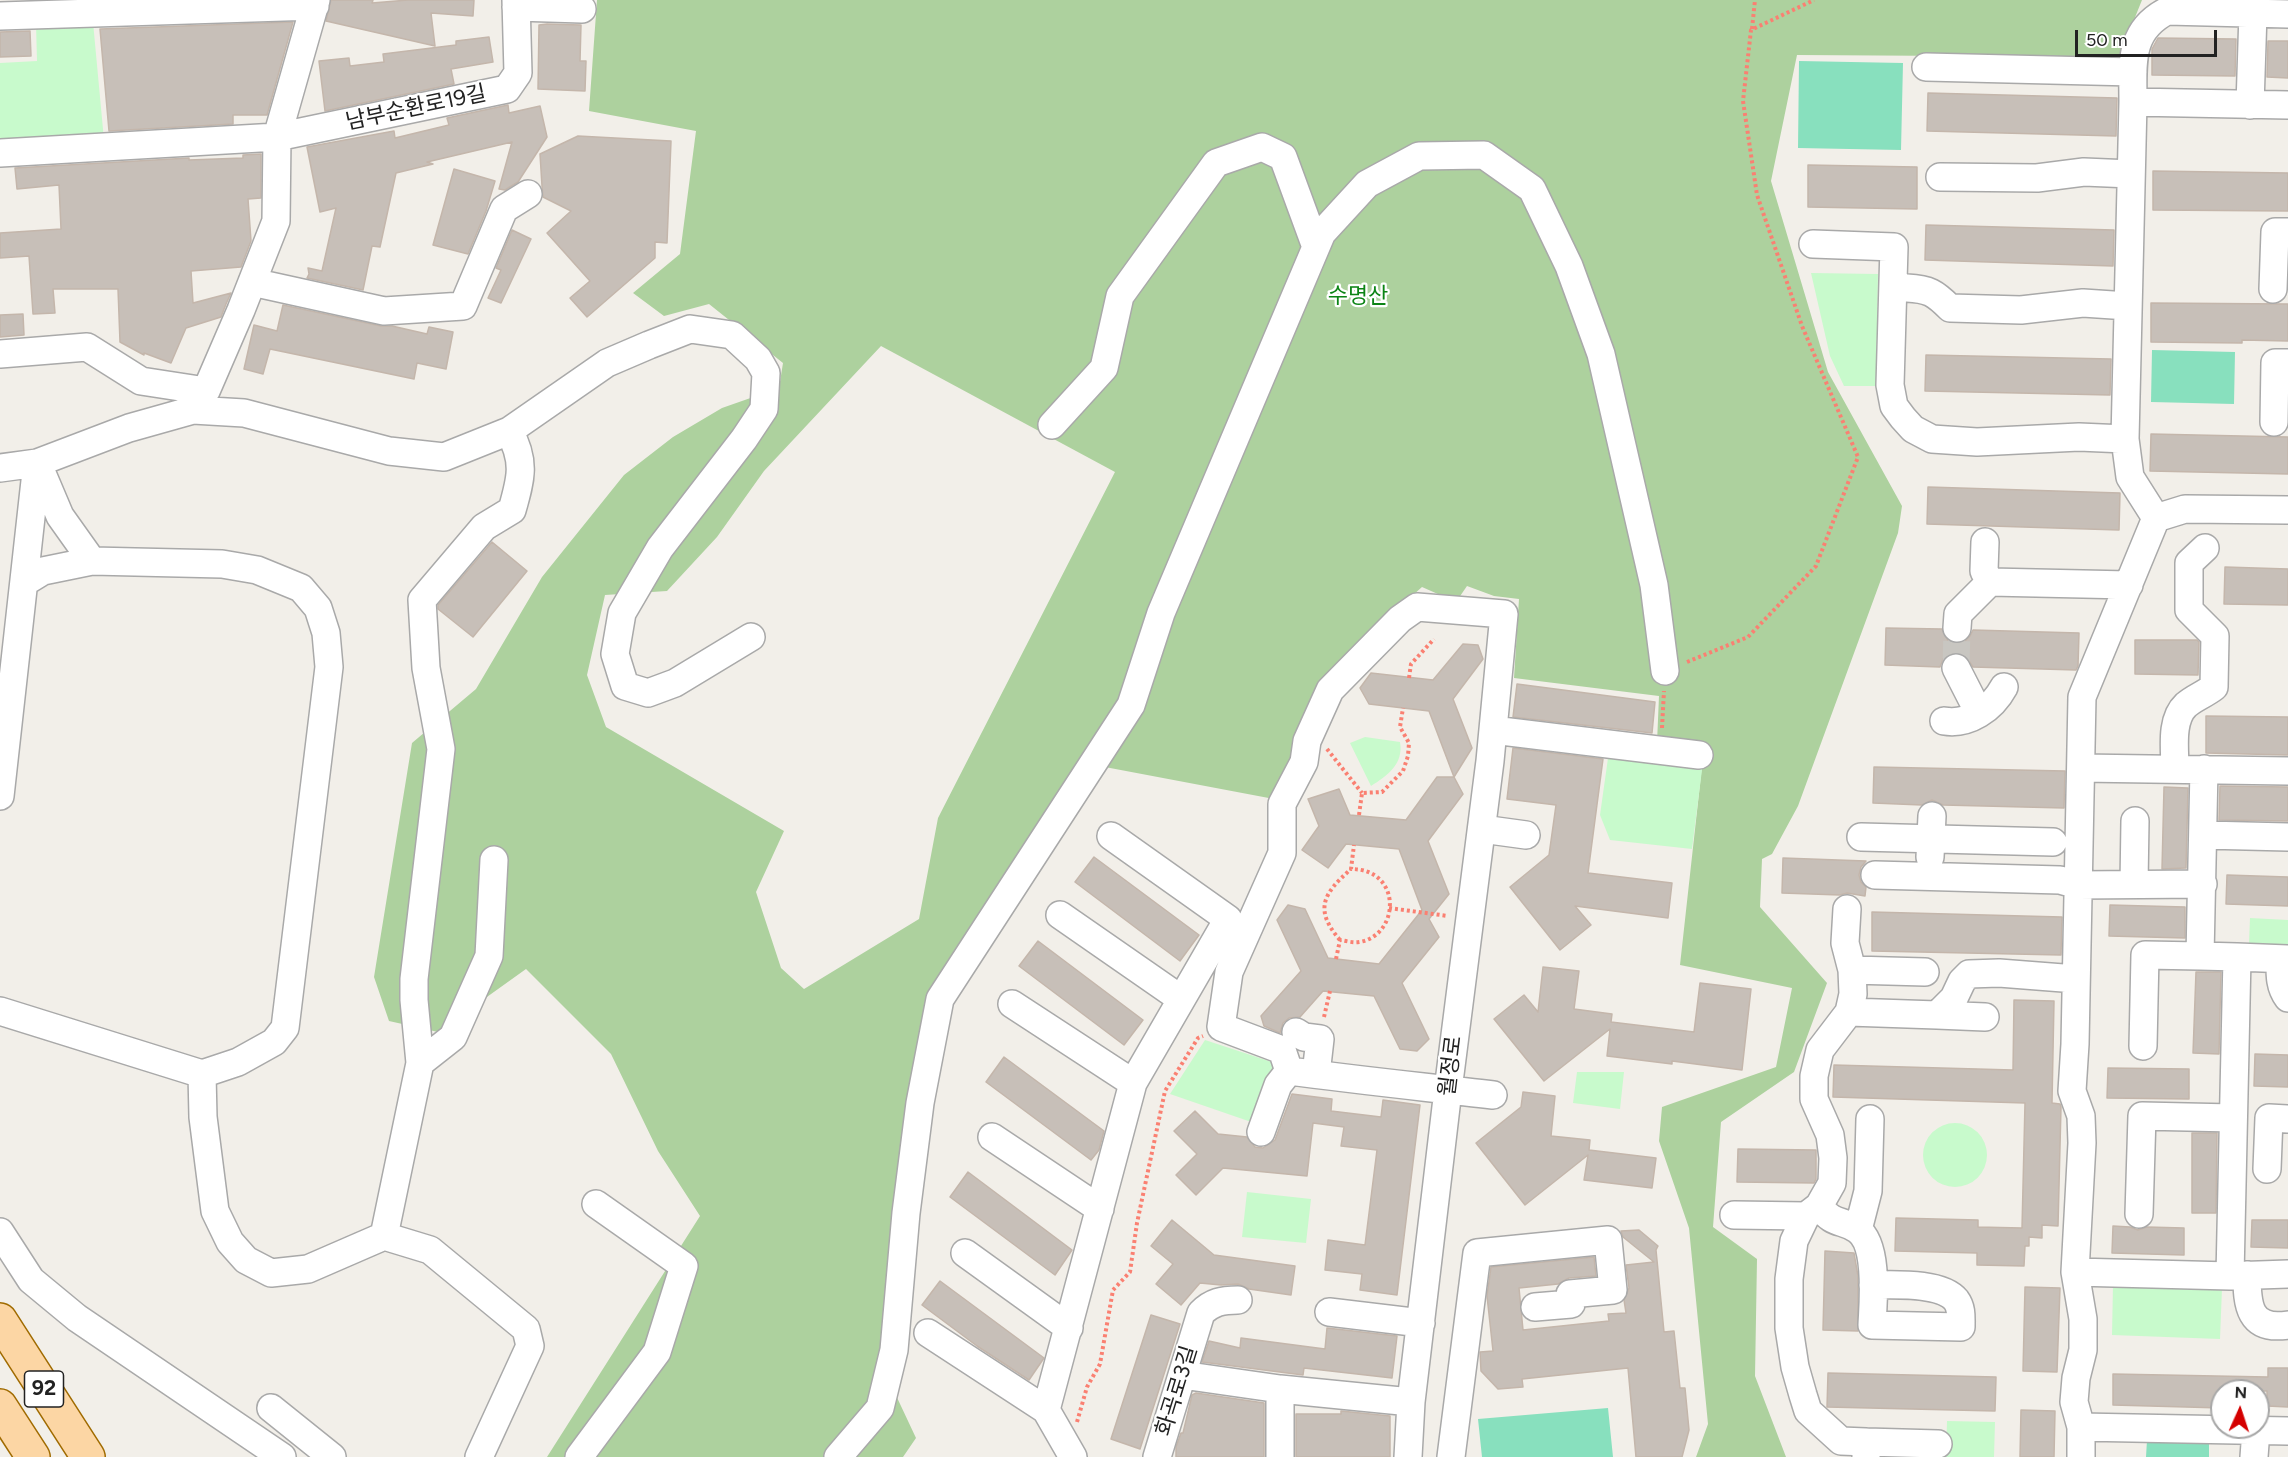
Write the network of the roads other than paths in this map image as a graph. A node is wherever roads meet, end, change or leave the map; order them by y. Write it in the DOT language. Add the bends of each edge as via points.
graph roads {
  1 [pos="315,3"];
  2 [pos="516,4"];
  3 [pos="49,7"];
  4 [pos="582,9"];
  5 [pos="2253,13"];
  6 [pos="2288,14"];
  7 [pos="0,16"];
  8 [pos="1926,67"];
  9 [pos="2133,72"];
  10 [pos="2133,102"];
  11 [pos="2250,105"];
  12 [pos="2288,105"];
  13 [pos="277,137"];
  14 [pos="0,153"];
  15 [pos="2131,174"];
  16 [pos="1940,177"];
  17 [pos="528,194"];
  18 [pos="2287,241"];
  19 [pos="1813,244"];
  20 [pos="1316,247"];
  21 [pos="252,282"];
  22 [pos="1907,288"];
  23 [pos="2273,289"];
  24 [pos="2128,306"];
  25 [pos="0,354"];
  26 [pos="2288,363"];
  27 [pos="2274,422"];
  28 [pos="1052,425"];
  29 [pos="509,431"];
  30 [pos="2125,439"];
  31 [pos="37,463"];
  32 [pos="0,468"];
  33 [pos="2288,510"];
  34 [pos="2156,518"];
  35 [pos="1985,542"];
  36 [pos="2205,548"];
  37 [pos="92,561"];
  38 [pos="24,582"];
  39 [pos="1990,582"];
  40 [pos="2128,585"];
  41 [pos="1503,623"];
  42 [pos="1466,628"];
  43 [pos="1957,628"];
  44 [pos="752,638"];
  45 [pos="1956,668"];
  46 [pos="1665,671"];
  47 [pos="2004,687"];
  48 [pos="1979,714"];
  49 [pos="1944,720"];
  50 [pos="1493,730"];
  51 [pos="1699,754"];
  52 [pos="2081,768"];
  53 [pos="2175,769"];
  54 [pos="2204,769"];
  55 [pos="2288,771"];
  56 [pos="0,796"];
  57 [pos="2135,820"];
  58 [pos="1931,827"];
  59 [pos="1482,829"];
  60 [pos="1526,835"];
  61 [pos="2204,835"];
  62 [pos="1111,836"];
  63 [pos="1861,837"];
  64 [pos="2288,837"];
  65 [pos="2052,842"];
  66 [pos="494,860"];
  67 [pos="1875,875"];
  68 [pos="1930,877"];
  69 [pos="2134,884"];
  70 [pos="2203,884"];
  71 [pos="2078,885"];
  72 [pos="1847,909"];
  73 [pos="1060,915"];
  74 [pos="2200,956"];
  75 [pos="2237,957"];
  76 [pos="2284,959"];
  77 [pos="1852,970"];
  78 [pos="1925,972"];
  79 [pos="2076,979"];
  80 [pos="2288,998"];
  81 [pos="1181,999"];
  82 [pos="1012,1004"];
  83 [pos="0,1011"];
  84 [pos="1849,1012"];
  85 [pos="1937,1015"];
  86 [pos="1984,1017"];
  87 [pos="1296,1032"];
  88 [pos="2143,1046"];
  89 [pos="420,1063"];
  90 [pos="1287,1065"];
  91 [pos="202,1074"];
  92 [pos="1316,1074"];
  93 [pos="1133,1083"];
  94 [pos="1448,1090"];
  95 [pos="1493,1095"];
  96 [pos="2233,1118"];
  97 [pos="1870,1119"];
  98 [pos="2288,1119"];
  99 [pos="1261,1132"];
  100 [pos="992,1137"];
  101 [pos="2232,1168"];
  102 [pos="2278,1169"];
  103 [pos="596,1204"];
  104 [pos="1100,1209"];
  105 [pos="1812,1211"];
  106 [pos="2139,1214"];
  107 [pos="1734,1215"];
  108 [pos="1858,1230"];
  109 [pos="0,1232"];
  110 [pos="384,1236"];
  111 [pos="965,1253"];
  112 [pos="2075,1272"];
  113 [pos="2288,1274"];
  114 [pos="2238,1276"];
  115 [pos="1873,1285"];
  116 [pos="1238,1300"];
  117 [pos="1535,1307"];
  118 [pos="1329,1312"];
  119 [pos="0,1320"];
  120 [pos="1421,1323"];
  121 [pos="2288,1325"];
  122 [pos="1069,1328"];
  123 [pos="928,1333"];
  124 [pos="1182,1375"];
  125 [pos="1280,1389"];
  126 [pos="1411,1402"];
  127 [pos="0,1407"];
  128 [pos="271,1408"];
  129 [pos="1046,1410"];
  130 [pos="2081,1427"];
  131 [pos="2210,1429"];
  132 [pos="2270,1430"];
  133 [pos="2288,1431"];
  134 [pos="2255,1439"];
  135 [pos="1938,1444"];
  136 [pos="1067,1449"];
  137 [pos="1866,1450"];
  138 [pos="33,1457"];
  139 [pos="88,1457"];
  140 [pos="282,1457"];
  141 [pos="332,1457"];
  142 [pos="478,1457"];
  143 [pos="579,1457"];
  144 [pos="838,1457"];
  145 [pos="1157,1457"];
  146 [pos="1280,1457"];
  147 [pos="1408,1457"];
  148 [pos="1451,1457"];
  149 [pos="2082,1457"];
  150 [pos="2254,1457"];
  1 -- 3 [label="street"];
  1 -- 13 [label="street"];
  2 -- 4 [label="street, 남부순환로19길"];
  2 -- 13 [label="street, 남부순환로19길" via="518,73 507,89"];
  3 -- 7 [label="street"];
  5 -- 6 [label="street"];
  5 -- 9 [label="street" via="2167,11 2142,30 2135,48"];
  5 -- 11 [label="street"];
  8 -- 9 [label="street"];
  9 -- 10 [label="street"];
  10 -- 11 [label="street"];
  10 -- 15 [label="street"];
  11 -- 12 [label="street"];
  13 -- 14 [label="street, 남부순환로19길"];
  13 -- 21 [label="street" via="276,221"];
  15 -- 16 [label="street"];
  15 -- 24 [label="street"];
  17 -- 21 [label="street" via="504,209 463,306 384,312"];
  18 -- 23 [label="street" via="2275,232"];
  19 -- 30 [label="street" via="1894,247 1890,385 1894,406 1913,429 1932,439 1977,442"];
  20 -- 28 [label="street" via="1283,158 1262,147 1216,163 1120,296 1104,368"];
  20 -- 46 [label="street" via="1322,233 1367,184 1419,156 1484,155 1532,189 1569,266 1601,354 1654,585"];
  20 -- 144 [label="street" via="1161,613 1131,705 940,999 920,1103 894,1350 880,1408"];
  21 -- 25 [label="street" via="206,391 141,381 87,347"];
  22 -- 24 [label="street" via="1925,289 1950,308 2021,310 2083,303"];
  24 -- 30 [label="street"];
  26 -- 27 [label="street" via="2275,363"];
  29 -- 31 [label="street" via="444,457 389,451 244,412 193,410 129,428"];
  29 -- 44 [label="street" via="617,358 690,329 732,335 758,359 766,373 764,409 660,548 622,613 615,654 625,686 648,693"];
  29 -- 89 [label="street" via="518,446 521,476 512,510 484,527 422,600 426,668 441,749 414,979"];
  30 -- 34 [label="street" via="2130,477"];
  31 -- 32 [label="street"];
  31 -- 37 [label="street" via="60,516"];
  31 -- 38 [label="street"];
  33 -- 34 [label="street" via="2185,509"];
  34 -- 40 [label="street"];
  35 -- 39 [label="street" via="1984,571"];
  36 -- 53 [label="street" via="2189,563 2187,600 2189,610 2215,636 2214,687 2185,706 2178,717"];
  37 -- 38 [label="street" via="43,571"];
  37 -- 91 [label="street" via="222,564 257,570 301,588 318,608 326,633 329,667 285,1028 274,1042 238,1062"];
  38 -- 56 [label="street"];
  39 -- 40 [label="street"];
  39 -- 43 [label="street" via="1958,614"];
  40 -- 52 [label="street" via="2082,697"];
  41 -- 42 [label="street"];
  41 -- 50 [label="street, 월정로"];
  41 -- 90 [label="street" via="1417,607 1400,619 1330,690 1307,741 1304,762 1282,804 1282,852 1229,972 1221,1027 1282,1050"];
  45 -- 48 [label="street"];
  47 -- 48 [label="street" via="1998,698"];
  48 -- 49 [label="street" via="1967,720"];
  50 -- 51 [label="street"];
  50 -- 59 [label="street, 월정로"];
  52 -- 53 [label="street"];
  52 -- 71 [label="street"];
  53 -- 54 [label="street"];
  54 -- 55 [label="street"];
  54 -- 61 [label="street"];
  57 -- 69 [label="street"];
  58 -- 63 [label="street"];
  58 -- 65 [label="street"];
  58 -- 68 [label="street"];
  59 -- 60 [label="street"];
  59 -- 94 [label="street, 월정로"];
  61 -- 64 [label="street"];
  61 -- 70 [label="street"];
  62 -- 81 [label="street" via="1228,919"];
  66 -- 89 [label="street" via="489,956 453,1036"];
  67 -- 68 [label="street"];
  68 -- 71 [label="street" via="2060,880"];
  69 -- 70 [label="street"];
  69 -- 71 [label="street"];
  70 -- 74 [label="street"];
  71 -- 79 [label="street"];
  72 -- 77 [label="street" via="1845,943"];
  73 -- 81 [label="street"];
  74 -- 75 [label="street"];
  74 -- 88 [label="street" via="2145,955"];
  75 -- 76 [label="street"];
  75 -- 96 [label="street"];
  76 -- 80 [label="street" via="2281,984"];
  77 -- 78 [label="street"];
  77 -- 84 [label="street"];
  79 -- 85 [label="street" via="1969,974"];
  79 -- 112 [label="street" via="2072,1091 2081,1116 2082,1143"];
  81 -- 93 [label="street"];
  82 -- 93 [label="street"];
  83 -- 91 [label="street"];
  84 -- 85 [label="street"];
  84 -- 105 [label="street" via="1820,1050 1814,1076 1814,1099 1830,1135 1833,1158 1832,1183"];
  85 -- 86 [label="street"];
  87 -- 92 [label="street" via="1320,1039"];
  89 -- 110 [label="street"];
  90 -- 92 [label="street"];
  90 -- 99 [label="street"];
  91 -- 110 [label="street" via="203,1117 215,1211 230,1242 246,1260 271,1273 308,1269"];
  92 -- 94 [label="street"];
  93 -- 104 [label="street"];
  94 -- 95 [label="street"];
  94 -- 120 [label="street, 월정로"];
  96 -- 101 [label="street"];
  96 -- 106 [label="street" via="2142,1116"];
  97 -- 108 [label="street" via="1868,1191"];
  98 -- 102 [label="street" via="2269,1118"];
  100 -- 104 [label="street"];
  101 -- 102 [label="street"];
  101 -- 114 [label="street"];
  103 -- 143 [label="street" via="684,1266 657,1352"];
  104 -- 122 [label="street"];
  105 -- 107 [label="street"];
  105 -- 108 [label="street"];
  105 -- 137 [label="street" via="1794,1241 1789,1279 1789,1328 1795,1367 1808,1411 1841,1441"];
  108 -- 115 [label="street" via="1867,1243"];
  109 -- 140 [label="street" via="31,1280 77,1318"];
  110 -- 142 [label="street" via="430,1251 526,1329 530,1346"];
  111 -- 122 [label="street"];
  112 -- 114 [label="street"];
  112 -- 130 [label="street" via="2083,1319 2083,1350 2074,1402"];
  113 -- 114 [label="street"];
  114 -- 121 [label="street" via="2250,1313 2262,1321"];
  116 -- 124 [label="street, 화곡로3길" via="1209,1305 1201,1313"];
  117 -- 148 [label="street" via="1571,1304 1570,1294 1613,1290 1608,1240 1477,1253"];
  118 -- 120 [label="street"];
  119 -- 139 [label="main road, 92"];
  120 -- 126 [label="street, 월정로"];
  122 -- 129 [label="street"];
  123 -- 129 [label="street"];
  124 -- 125 [label="street"];
  124 -- 145 [label="street, 화곡로3길"];
  125 -- 126 [label="street" via="1325,1384"];
  125 -- 146 [label="street"];
  126 -- 147 [label="street, 월정로"];
  127 -- 138 [label="main road, 92"];
  128 -- 141 [label="street"];
  129 -- 136 [label="street"];
  130 -- 131 [label="street"];
  130 -- 149 [label="street"];
  132 -- 133 [label="street"];
  134 -- 150 [label="street"];
  135 -- 137 [label="street"];
}
